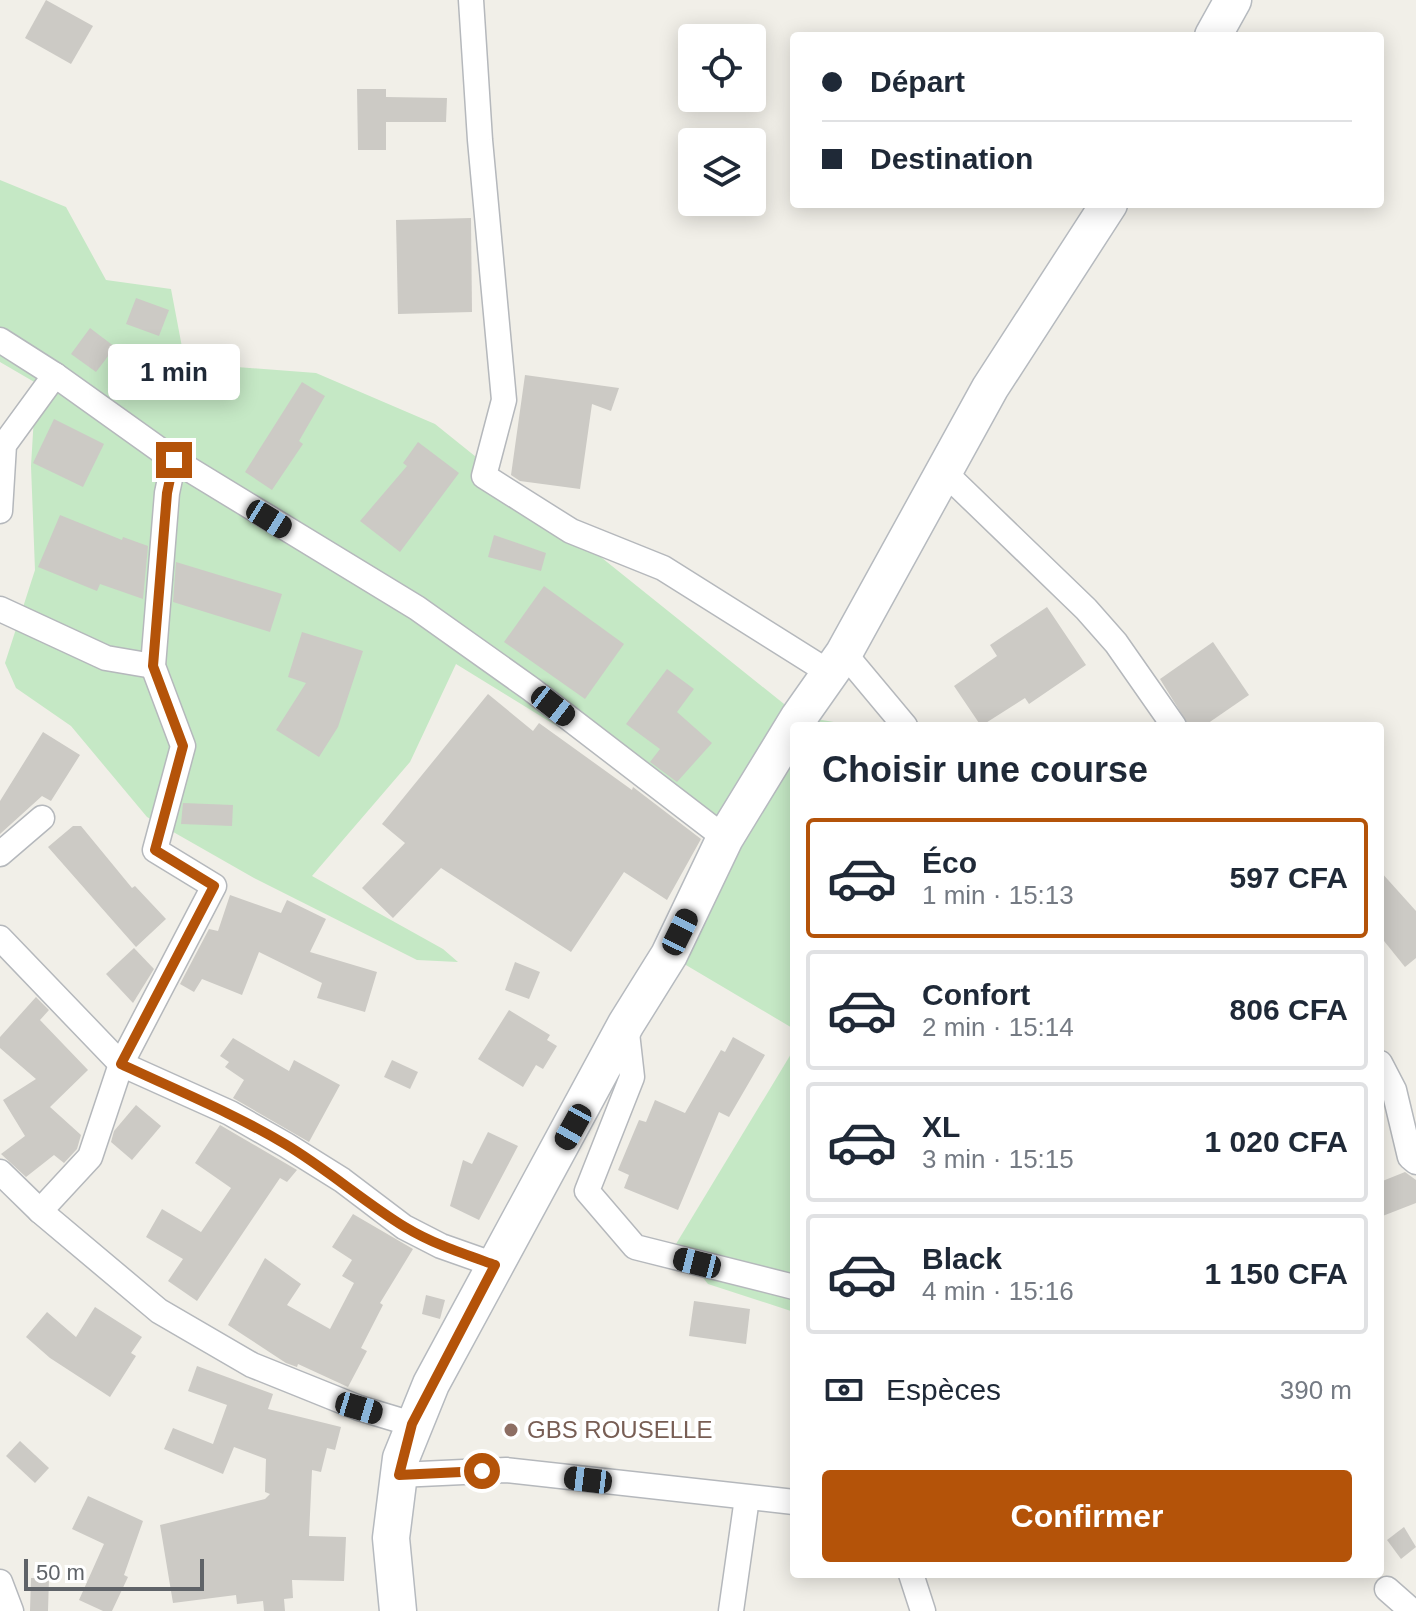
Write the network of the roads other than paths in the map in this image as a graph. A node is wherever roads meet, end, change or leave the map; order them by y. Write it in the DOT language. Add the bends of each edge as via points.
graph roads {
  1 [pos="471,0"];
  2 [pos="1233,0"];
  3 [pos="1215,32"];
  4 [pos="1106,208"];
  5 [pos="0,340"];
  6 [pos="55,375"];
  7 [pos="174,460"];
  8 [pos="943,471"];
  9 [pos="0,511"];
  10 [pos="0,609"];
  11 [pos="837,663"];
  12 [pos="153,666"];
  13 [pos="799,722"];
  14 [pos="901,722"];
  15 [pos="1171,722"];
  16 [pos="790,736"];
  17 [pos="42,818"];
  18 [pos="725,838"];
  19 [pos="0,854"];
  20 [pos="0,938"];
  21 [pos="626,1024"];
  22 [pos="121,1064"];
  23 [pos="1384,1071"];
  24 [pos="1416,1162"];
  25 [pos="0,1172"];
  26 [pos="40,1211"];
  27 [pos="495,1265"];
  28 [pos="790,1286"];
  29 [pos="412,1424"];
  30 [pos="399,1475"];
  31 [pos="747,1498"];
  32 [pos="790,1502"];
  33 [pos="912,1578"];
  34 [pos="0,1582"];
  35 [pos="1387,1589"];
  36 [pos="11,1611"];
  37 [pos="398,1611"];
  38 [pos="731,1611"];
  39 [pos="923,1611"];
  40 [pos="1412,1611"];
  1 -- 11 [label="street" via="504,400 484,476 571,531 663,568"];
  2 -- 3 [label="street"];
  4 -- 8 [label="street"];
  5 -- 6 [label="street"];
  6 -- 7 [label="street"];
  6 -- 9 [label="street" via="4,445"];
  7 -- 12 [label="street"];
  7 -- 18 [label="street" via="417,608"];
  8 -- 11 [label="street"];
  8 -- 15 [label="street" via="1086,609"];
  10 -- 12 [label="street" via="106,658"];
  11 -- 13 [label="street"];
  11 -- 14 [label="street"];
  12 -- 22 [label="street" via="183,746 155,850 214,886"];
  16 -- 18 [label="street"];
  17 -- 19 [label="street"];
  18 -- 21 [label="street" via="669,955"];
  20 -- 22 [label="street"];
  21 -- 27 [label="street"];
  21 -- 28 [label="street" via="632,1077 587,1191 635,1247"];
  22 -- 26 [label="street" via="90,1157"];
  22 -- 27 [label="street" via="230,1113 286,1145 404,1227"];
  23 -- 24 [label="street" via="1394,1090 1410,1157"];
  25 -- 26 [label="street"];
  26 -- 29 [label="street" via="159,1311 252,1365"];
  27 -- 29 [label="street"];
  29 -- 30 [label="street"];
  30 -- 31 [label="street" via="506,1470"];
  30 -- 37 [label="street" via="391,1538"];
  31 -- 32 [label="street"];
  31 -- 38 [label="street"];
  33 -- 39 [label="street"];
  34 -- 36 [label="street"];
  35 -- 40 [label="street"];
}
